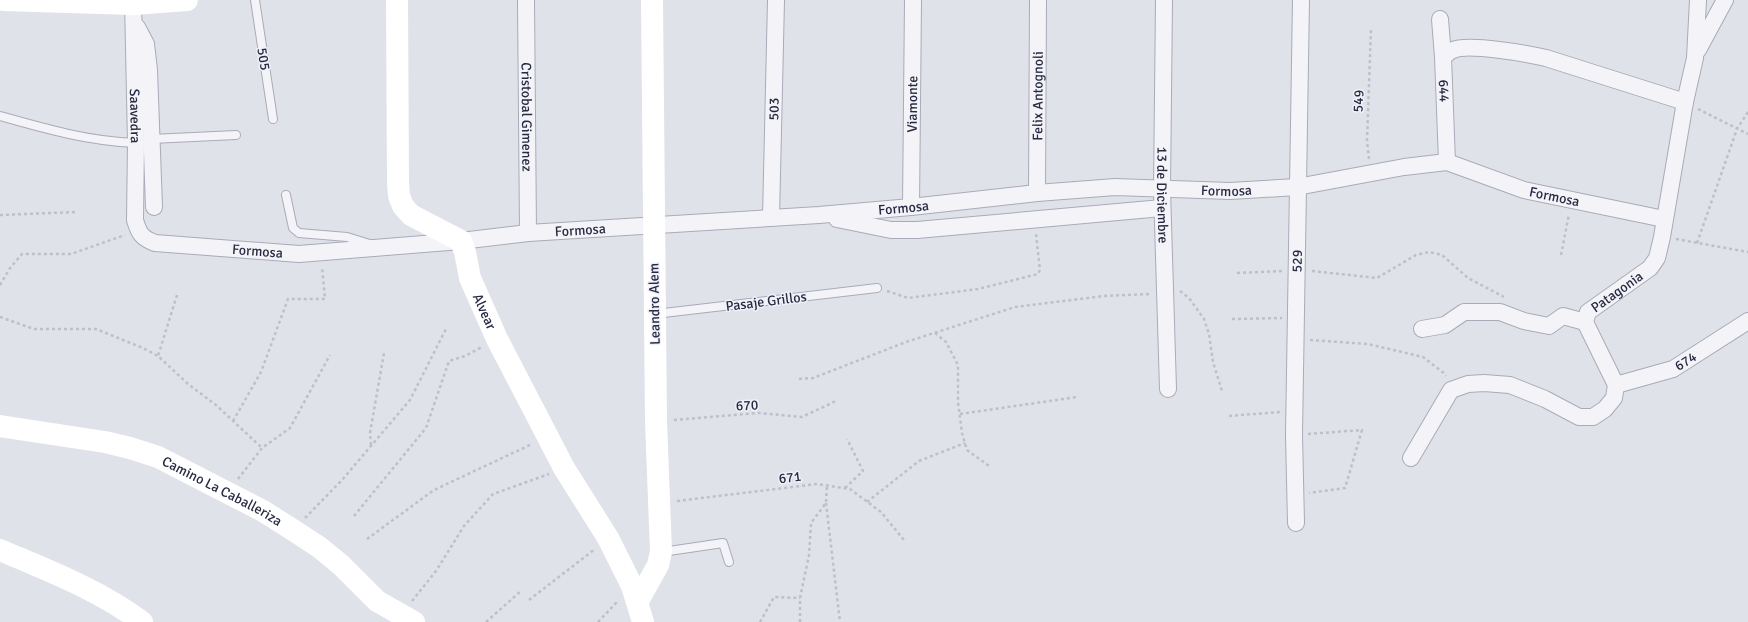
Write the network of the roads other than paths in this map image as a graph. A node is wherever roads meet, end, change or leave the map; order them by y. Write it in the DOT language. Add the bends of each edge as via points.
graph roads {
  1 [pos="3,0"];
  2 [pos="187,0"];
  3 [pos="255,0"];
  4 [pos="396,0"];
  5 [pos="526,0"];
  6 [pos="652,0"];
  7 [pos="776,0"];
  8 [pos="914,0"];
  9 [pos="1038,0"];
  10 [pos="1164,0"];
  11 [pos="1301,0"];
  12 [pos="1692,0"];
  13 [pos="1698,0"];
  14 [pos="1725,0"];
  15 [pos="134,8"];
  16 [pos="1698,16"];
  17 [pos="1440,19"];
  18 [pos="1696,55"];
  19 [pos="1443,57"];
  20 [pos="1685,102"];
  21 [pos="0,116"];
  22 [pos="273,119"];
  23 [pos="236,135"];
  24 [pos="152,139"];
  25 [pos="136,143"];
  26 [pos="1447,162"];
  27 [pos="1297,187"];
  28 [pos="1162,190"];
  29 [pos="1037,193"];
  30 [pos="286,195"];
  31 [pos="154,207"];
  32 [pos="912,207"];
  33 [pos="1162,208"];
  34 [pos="819,215"];
  35 [pos="771,218"];
  36 [pos="1664,219"];
  37 [pos="653,225"];
  38 [pos="138,231"];
  39 [pos="528,234"];
  40 [pos="461,241"];
  41 [pos="379,247"];
  42 [pos="877,288"];
  43 [pos="654,314"];
  44 [pos="1748,321"];
  45 [pos="1585,322"];
  46 [pos="1422,329"];
  47 [pos="1616,385"];
  48 [pos="1168,389"];
  49 [pos="0,426"];
  50 [pos="1411,458"];
  51 [pos="1296,523"];
  52 [pos="0,550"];
  53 [pos="661,552"];
  54 [pos="729,562"];
  55 [pos="638,603"];
  56 [pos="407,619"];
  57 [pos="142,622"];
  1 -- 15 [label="street"];
  2 -- 15 [label="street"];
  3 -- 22 [label="lane, 505"];
  4 -- 40 [label="street" via="399,196 403,206 412,215"];
  5 -- 39 [label="street, Cristobal Gimenez"];
  6 -- 37 [label="street, Leandro Alem"];
  7 -- 35 [label="street, 503"];
  8 -- 32 [label="street, Viamonte"];
  9 -- 29 [label="street, Felix Antognoli"];
  10 -- 28 [label="street, 13 de Diciembre"];
  11 -- 27 [label="street, 529"];
  12 -- 16 [label="street"];
  13 -- 16 [label="street, Patagonia"];
  14 -- 18 [label="street"];
  15 -- 24 [label="street" via="146,44"];
  15 -- 25 [label="street, Saavedra"];
  16 -- 18 [label="street, Patagonia"];
  17 -- 19 [label="street, 644"];
  18 -- 20 [label="street, Patagonia"];
  19 -- 20 [label="street" via="1453,50 1465,47 1525,54 1546,58"];
  19 -- 26 [label="street, 644"];
  20 -- 36 [label="street, Patagonia"];
  21 -- 25 [label="lane" via="68,135"];
  23 -- 24 [label="lane"];
  24 -- 31 [label="street"];
  25 -- 38 [label="street, Saavedra" via="135,220"];
  26 -- 27 [label="street, Formosa" via="1404,167"];
  26 -- 36 [label="street, Formosa" via="1524,190"];
  27 -- 28 [label="street, Formosa" via="1230,191"];
  27 -- 51 [label="street, 529" via="1294,435"];
  28 -- 29 [label="street, Formosa" via="1115,186"];
  28 -- 33 [label="street, 13 de Diciembre"];
  29 -- 32 [label="street, Formosa"];
  30 -- 41 [label="lane" via="293,228 300,234 347,237"];
  32 -- 34 [label="street, Formosa"];
  33 -- 34 [label="street" via="917,230 891,230"];
  33 -- 48 [label="street, 13 de Diciembre"];
  34 -- 35 [label="street, Formosa"];
  35 -- 37 [label="street, Formosa"];
  36 -- 45 [label="street, Patagonia" via="1657,258 1650,268 1588,312"];
  37 -- 39 [label="street, Formosa"];
  37 -- 43 [label="street, Leandro Alem"];
  38 -- 41 [label="street, Formosa" via="146,239 156,243 299,254"];
  39 -- 40 [label="street, Formosa"];
  40 -- 41 [label="street, Formosa"];
  40 -- 55 [label="street, Alvear" via="470,278 497,339 564,468 608,538"];
  42 -- 43 [label="lane, Pasaje Grillos"];
  43 -- 53 [label="street, Leandro Alem"];
  44 -- 47 [label="street, 674" via="1673,370"];
  45 -- 46 [label="street" via="1563,316 1549,326 1524,321 1500,312 1464,312 1445,325"];
  45 -- 47 [label="street, Patagonia"];
  47 -- 50 [label="street" via="1614,398 1605,409 1593,417 1579,417 1545,399 1510,385 1468,384 1451,390"];
  49 -- 56 [label="street, Camino La Caballeriza" via="98,441 158,457 263,511 294,530 341,565 377,602"];
  52 -- 57 [label="street" via="68,578"];
  53 -- 54 [label="lane" via="723,543"];
  53 -- 55 [label="street, Leandro Alem" via="658,565"];
}
